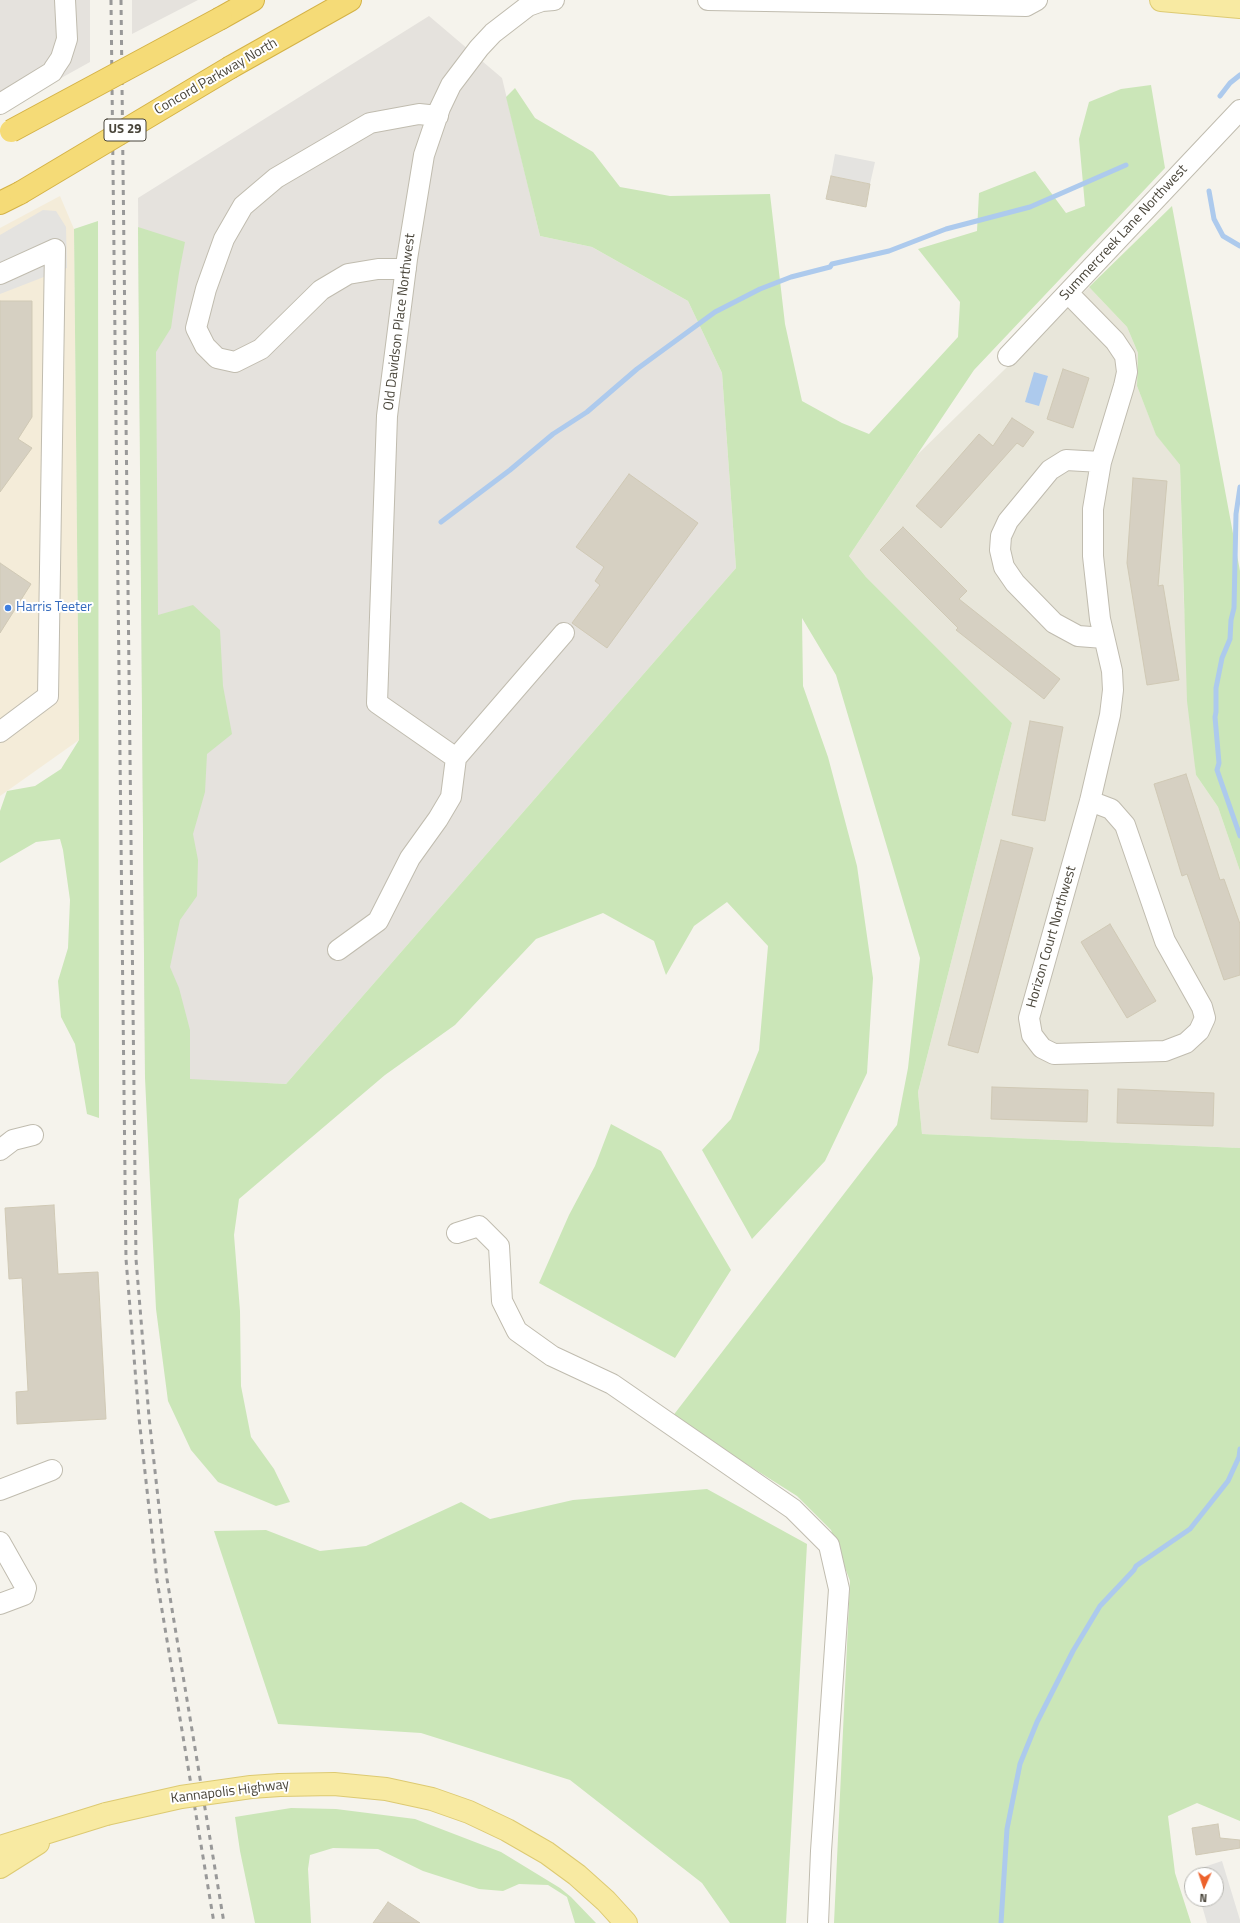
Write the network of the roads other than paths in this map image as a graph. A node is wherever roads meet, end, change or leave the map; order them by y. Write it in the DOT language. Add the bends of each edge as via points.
graph roads {
  1 [pos="65,0"];
  2 [pos="253,0"];
  3 [pos="350,0"];
  4 [pos="554,0"];
  5 [pos="708,0"];
  6 [pos="1037,0"];
  7 [pos="1161,0"];
  8 [pos="939,2"];
  9 [pos="1240,7"];
  10 [pos="0,104"];
  11 [pos="1240,110"];
  12 [pos="438,116"];
  13 [pos="6,134"];
  14 [pos="0,203"];
  15 [pos="406,269"];
  16 [pos="0,274"];
  17 [pos="1068,293"];
  18 [pos="1008,356"];
  19 [pos="1101,462"];
  20 [pos="564,633"];
  21 [pos="1104,638"];
  22 [pos="0,732"];
  23 [pos="456,758"];
  24 [pos="1090,801"];
  25 [pos="338,950"];
  26 [pos="33,1135"];
  27 [pos="0,1150"];
  28 [pos="458,1232"];
  29 [pos="52,1470"];
  30 [pos="0,1490"];
  31 [pos="0,1542"];
  32 [pos="0,1604"];
  33 [pos="61,1829"];
  34 [pos="0,1847"];
  35 [pos="0,1867"];
  36 [pos="626,1923"];
  37 [pos="818,1923"];
  1 -- 10 [label="street" via="67,39 61,58 52,72"];
  2 -- 13 [label="highway, bridge"];
  3 -- 14 [label="highway, Concord Parkway North / US 29, bridge"];
  4 -- 12 [label="street, Old Davidson Place Northwest" via="528,6 493,33 451,85"];
  5 -- 8 [label="street"];
  6 -- 8 [label="street" via="1026,6"];
  7 -- 9 [label="main road"];
  11 -- 17 [label="street, Summercreek Lane Northwest"];
  12 -- 15 [label="street, Old Davidson Place Northwest" via="424,155"];
  12 -- 15 [label="street" via="419,114 370,124 276,178 243,206 224,239 206,289 196,328 205,346 217,358 234,362 261,349 321,290 348,274"];
  15 -- 23 [label="street, Old Davidson Place Northwest" via="387,416 377,702"];
  16 -- 22 [label="street" via="54,249 48,696"];
  17 -- 18 [label="street, Summercreek Lane Northwest"];
  17 -- 19 [label="street, Horizon Court Northwest" via="1115,341 1125,356 1127,372 1124,386"];
  19 -- 21 [label="street, Horizon Court Northwest" via="1093,509 1093,556"];
  19 -- 21 [label="street" via="1066,460 1050,470 1008,521 1001,536 1000,550 1004,567 1015,583 1054,623 1078,636"];
  20 -- 23 [label="street"];
  21 -- 24 [label="street, Horizon Court Northwest" via="1112,671 1113,690 1110,715"];
  23 -- 25 [label="street" via="451,797 410,858 378,921"];
  24 -- 24 [label="street, Horizon Court Northwest" via="1029,1018 1032,1035 1042,1048 1054,1054 1165,1051 1186,1043 1199,1031 1205,1018 1202,1007 1165,941 1125,825 1111,809"];
  26 -- 27 [label="street" via="13,1140"];
  28 -- 37 [label="street" via="479,1226 499,1246 502,1301 516,1331 552,1356 612,1384 793,1509 829,1545 839,1589"];
  29 -- 30 [label="street"];
  31 -- 32 [label="street" via="26,1588 24,1595"];
  33 -- 34 [label="main road, Kannapolis Highway"];
  33 -- 35 [label="main road, Kannapolis Highway"];
  33 -- 36 [label="main road, Kannapolis Highway, bridge" via="106,1814 181,1797 244,1788 334,1784 386,1789 432,1799 469,1812 547,1852 606,1901"];
}
